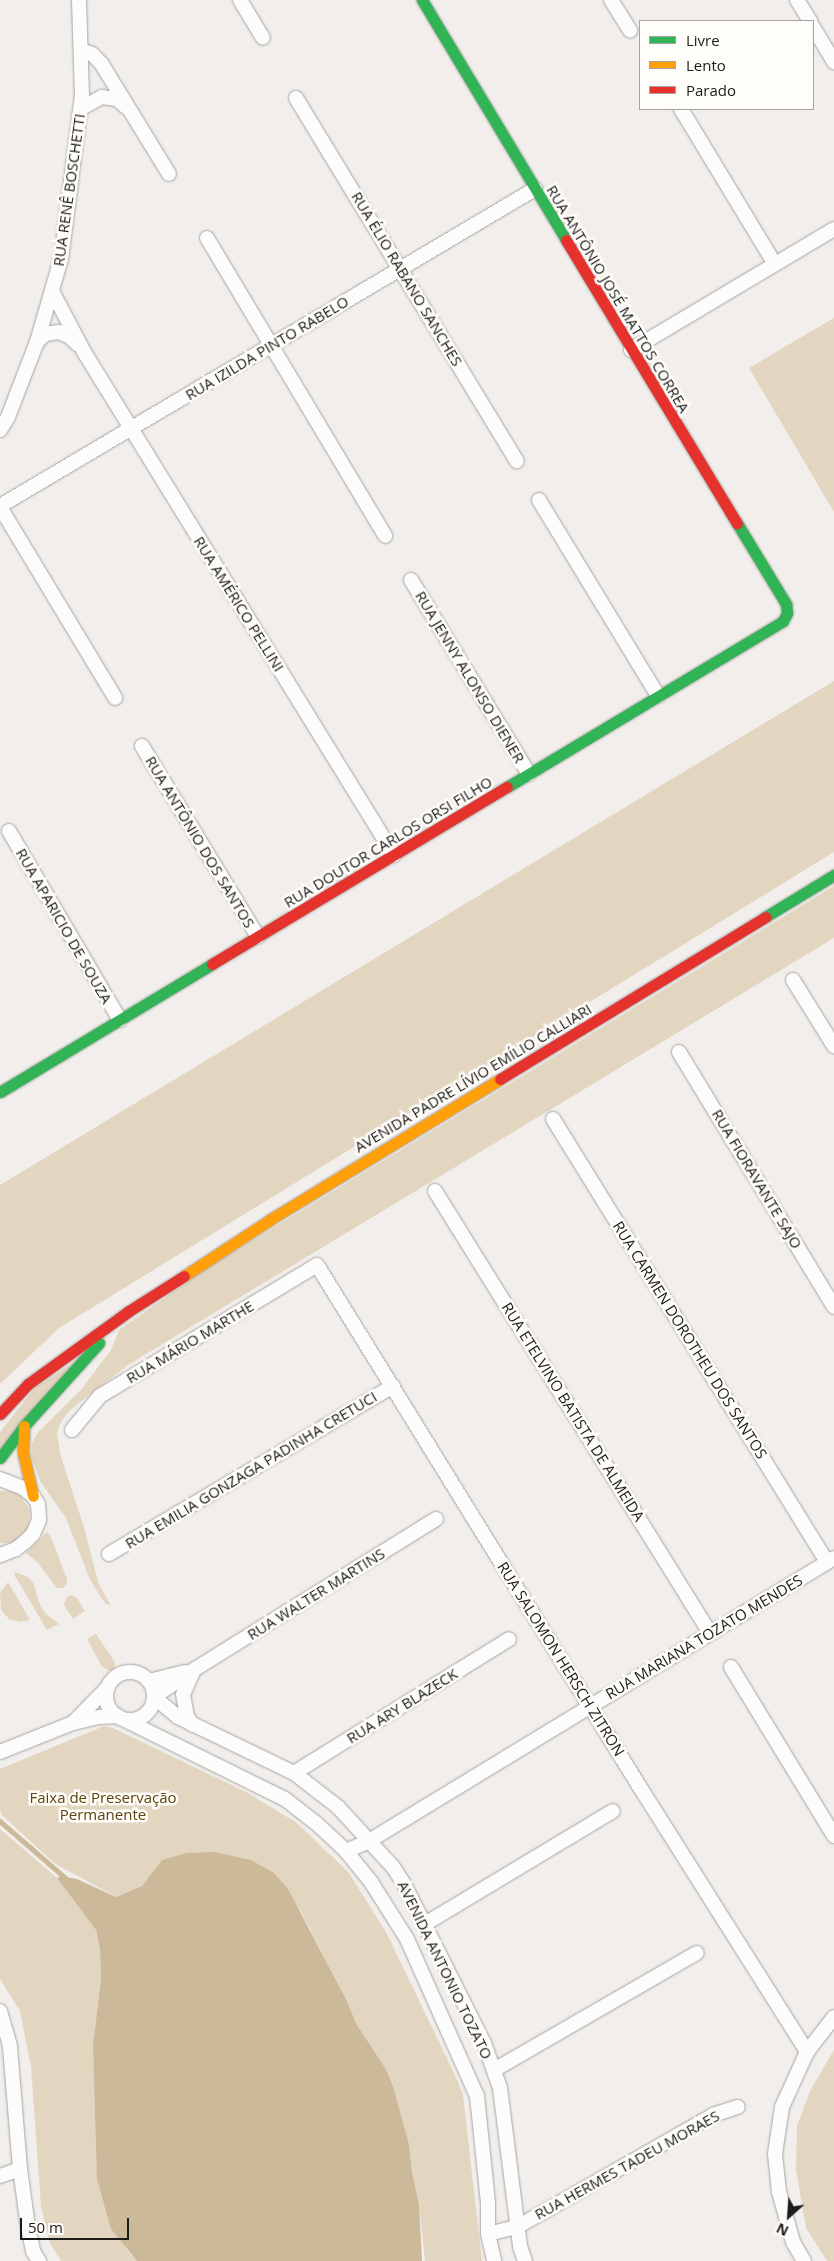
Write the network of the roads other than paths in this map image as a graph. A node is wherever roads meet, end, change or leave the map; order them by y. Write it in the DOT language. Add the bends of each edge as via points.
graph roads {
  1 [pos="78,0"];
  2 [pos="240,0"];
  3 [pos="422,0"];
  4 [pos="611,0"];
  5 [pos="797,0"];
  6 [pos="809,20"];
  7 [pos="814,29"];
  8 [pos="630,31"];
  9 [pos="263,38"];
  10 [pos="80,50"];
  11 [pos="834,62"];
  12 [pos="296,98"];
  13 [pos="80,109"];
  14 [pos="682,110"];
  15 [pos="130,111"];
  16 [pos="169,174"];
  17 [pos="535,189"];
  18 [pos="834,229"];
  19 [pos="207,238"];
  20 [pos="775,264"];
  21 [pos="401,269"];
  22 [pos="52,292"];
  23 [pos="36,342"];
  24 [pos="271,345"];
  25 [pos="631,350"];
  26 [pos="84,352"];
  27 [pos="131,428"];
  28 [pos="0,430"];
  29 [pos="516,461"];
  30 [pos="539,500"];
  31 [pos="0,507"];
  32 [pos="385,536"];
  33 [pos="412,580"];
  34 [pos="787,613"];
  35 [pos="658,696"];
  36 [pos="115,698"];
  37 [pos="142,746"];
  38 [pos="529,774"];
  39 [pos="9,831"];
  40 [pos="394,856"];
  41 [pos="834,875"];
  42 [pos="258,937"];
  43 [pos="793,980"];
  44 [pos="120,1020"];
  45 [pos="834,1046"];
  46 [pos="679,1052"];
  47 [pos="0,1092"];
  48 [pos="553,1118"];
  49 [pos="435,1191"];
  50 [pos="318,1265"];
  51 [pos="834,1306"];
  52 [pos="129,1311"];
  53 [pos="392,1386"];
  54 [pos="0,1414"];
  55 [pos="24,1426"];
  56 [pos="72,1430"];
  57 [pos="0,1458"];
  58 [pos="0,1479"];
  59 [pos="33,1496"];
  60 [pos="436,1519"];
  61 [pos="109,1554"];
  62 [pos="0,1555"];
  63 [pos="831,1560"];
  64 [pos="710,1633"];
  65 [pos="509,1639"];
  66 [pos="731,1666"];
  67 [pos="195,1669"];
  68 [pos="149,1681"];
  69 [pos="108,1687"];
  70 [pos="154,1697"];
  71 [pos="590,1706"];
  72 [pos="122,1718"];
  73 [pos="73,1723"];
  74 [pos="194,1726"];
  75 [pos="0,1752"];
  76 [pos="294,1773"];
  77 [pos="613,1811"];
  78 [pos="834,1836"];
  79 [pos="369,1841"];
  80 [pos="346,1851"];
  81 [pos="426,1924"];
  82 [pos="697,1953"];
  83 [pos="0,2011"];
  84 [pos="834,2017"];
  85 [pos="5,2042"];
  86 [pos="807,2052"];
  87 [pos="494,2070"];
  88 [pos="738,2107"];
  89 [pos="20,2169"];
  90 [pos="0,2176"];
  91 [pos="518,2227"];
  92 [pos="488,2234"];
  93 [pos="39,2261"];
  94 [pos="494,2261"];
  95 [pos="525,2261"];
  96 [pos="804,2261"];
  1 -- 10 [label="street, RUA RENÊ BOSCHETTI"];
  2 -- 9 [label="street"];
  3 -- 17 [label="street, RUA ANTÔNIO JOSÉ MATTOS CORREA"];
  4 -- 8 [label="street"];
  5 -- 6 [label="street"];
  7 -- 11 [label="street"];
  10 -- 13 [label="street, RUA RENÊ BOSCHETTI"];
  10 -- 15 [label="street" via="92,54 101,64"];
  12 -- 21 [label="street, RUA ÉLIO RABANO SANCHES"];
  13 -- 15 [label="street" via="102,97 118,99"];
  13 -- 22 [label="street, RUA RENÊ BOSCHETTI" via="61,259"];
  14 -- 20 [label="street"];
  15 -- 16 [label="street"];
  17 -- 21 [label="street, RUA IZILDA PINTO RABELO"];
  17 -- 25 [label="street, RUA ANTÔNIO JOSÉ MATTOS CORREA"];
  18 -- 20 [label="street"];
  19 -- 24 [label="street"];
  20 -- 25 [label="street"];
  21 -- 24 [label="street, RUA IZILDA PINTO RABELO"];
  21 -- 29 [label="street, RUA ÉLIO RABANO SANCHES"];
  22 -- 23 [label="street, RUA RENÊ BOSCHETTI"];
  22 -- 26 [label="street, RUA AMÉRICO PELLINI"];
  23 -- 26 [label="street, RUA AMÉRICO PELLINI" via="45,334 59,332 70,337"];
  23 -- 28 [label="street, RUA RENÊ BOSCHETTI"];
  24 -- 27 [label="street, RUA IZILDA PINTO RABELO"];
  24 -- 32 [label="street"];
  25 -- 34 [label="street, RUA ANTÔNIO JOSÉ MATTOS CORREA" via="786,604"];
  26 -- 27 [label="street, RUA AMÉRICO PELLINI"];
  27 -- 31 [label="street, RUA IZILDA PINTO RABELO"];
  27 -- 40 [label="street, RUA AMÉRICO PELLINI"];
  30 -- 35 [label="street"];
  31 -- 36 [label="street"];
  33 -- 38 [label="street, RUA JENNY ALONSO DIENER"];
  34 -- 35 [label="street, RUA DOUTOR CARLOS ORSI FILHO" via="783,621"];
  35 -- 38 [label="street, RUA DOUTOR CARLOS ORSI FILHO"];
  37 -- 42 [label="street, RUA ANTÔNIO DOS SANTOS"];
  38 -- 40 [label="street, RUA DOUTOR CARLOS ORSI FILHO"];
  39 -- 44 [label="street, RUA APARICIO DE SOUZA"];
  40 -- 42 [label="street, RUA DOUTOR CARLOS ORSI FILHO"];
  41 -- 52 [label="street, AVENIDA PADRE LÍVIO EMÍLIO CALLIARI" via="271,1219"];
  42 -- 44 [label="street, RUA DOUTOR CARLOS ORSI FILHO"];
  43 -- 45 [label="street"];
  44 -- 47 [label="street, RUA DOUTOR CARLOS ORSI FILHO"];
  46 -- 51 [label="street, RUA FIORAVANTE SAJO"];
  48 -- 63 [label="street, RUA CARMEN DOROTHEU DOS SANTOS"];
  49 -- 64 [label="street, RUA ETELVINO BATISTA DE ALMEIDA"];
  50 -- 53 [label="street, RUA SALOMON HERSCH ZITRON"];
  50 -- 56 [label="street, RUA MÁRIO MARTHE" via="100,1396"];
  52 -- 54 [label="street, AVENIDA PADRE LÍVIO EMÍLIO CALLIARI" via="28,1384"];
  52 -- 55 [label="street, AVENIDA PADRE LÍVIO EMÍLIO CALLIARI"];
  53 -- 61 [label="street, RUA EMILIA GONZAGA PADINHA CRETUCI"];
  53 -- 71 [label="street, RUA SALOMON HERSCH ZITRON"];
  55 -- 57 [label="street, AVENIDA PADRE LÍVIO EMÍLIO CALLIARI"];
  55 -- 59 [label="street" via="23,1453"];
  58 -- 59 [label="street"];
  59 -- 62 [label="street" via="39,1511 38,1526 16,1549"];
  60 -- 67 [label="street, RUA WALTER MARTINS"];
  63 -- 64 [label="street, RUA MARIANA TOZATO MENDES"];
  64 -- 71 [label="street, RUA MARIANA TOZATO MENDES"];
  65 -- 76 [label="street, RUA ARY BLAZECK"];
  66 -- 78 [label="street"];
  67 -- 68 [label="street, RUA WALTER MARTINS"];
  67 -- 70 [label="street, RUA WALTER MARTINS"];
  67 -- 74 [label="street" via="183,1694 187,1717"];
  68 -- 69 [label="street" via="127,1672 112,1680"];
  68 -- 70 [label="street"];
  69 -- 72 [label="street" via="108,1704"];
  69 -- 73 [label="street"];
  70 -- 72 [label="street" via="148,1712 142,1717"];
  70 -- 74 [label="street"];
  71 -- 79 [label="street, RUA MARIANA TOZATO MENDES"];
  71 -- 86 [label="street, RUA SALOMON HERSCH ZITRON"];
  72 -- 73 [label="street" via="100,1717"];
  72 -- 80 [label="street, AVENIDA ANTONIO TOZATO" via="285,1799"];
  73 -- 75 [label="street"];
  74 -- 76 [label="street, AVENIDA ANTONIO TOZATO"];
  76 -- 79 [label="street, AVENIDA ANTONIO TOZATO" via="338,1807"];
  77 -- 81 [label="street"];
  79 -- 80 [label="street"];
  79 -- 81 [label="street, AVENIDA ANTONIO TOZATO" via="404,1884"];
  80 -- 92 [label="street, AVENIDA ANTONIO TOZATO" via="371,1882 407,1939 477,2096"];
  81 -- 87 [label="street, AVENIDA ANTONIO TOZATO"];
  82 -- 87 [label="street"];
  83 -- 85 [label="street"];
  84 -- 86 [label="street"];
  85 -- 89 [label="street"];
  86 -- 96 [label="street" via="782,2106 775,2154 779,2192 793,2242"];
  87 -- 91 [label="street, AVENIDA ANTONIO TOZATO" via="500,2088"];
  88 -- 91 [label="street, RUA HERMES TADEU MORAES" via="713,2115"];
  89 -- 90 [label="street"];
  89 -- 93 [label="street" via="28,2227"];
  91 -- 92 [label="street"];
  91 -- 95 [label="street, AVENIDA ANTONIO TOZATO"];
  92 -- 94 [label="street, AVENIDA ANTONIO TOZATO"];
}
